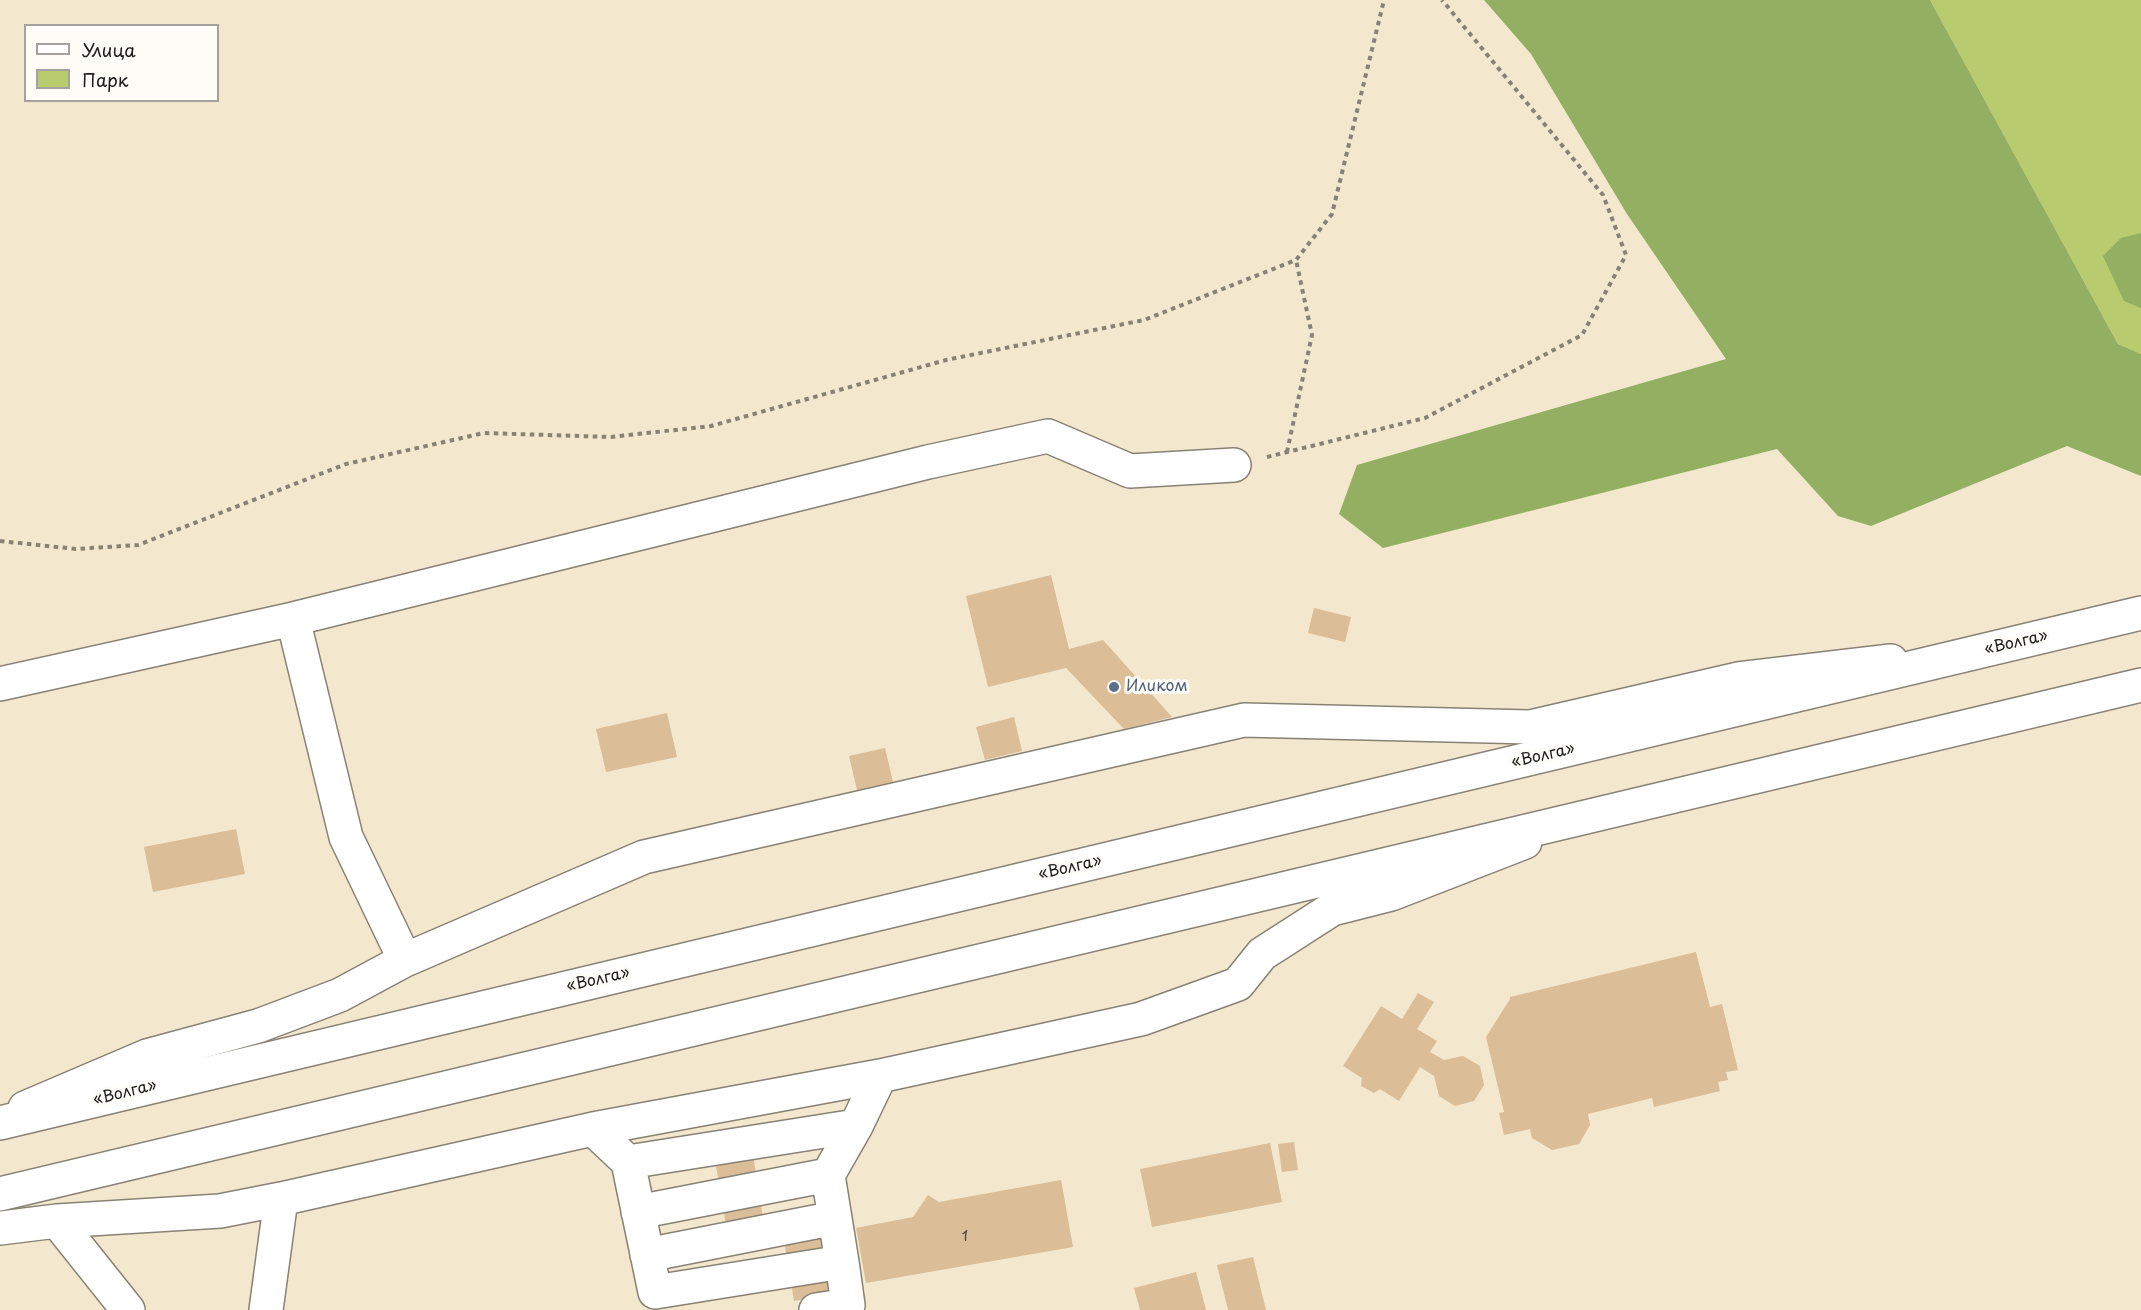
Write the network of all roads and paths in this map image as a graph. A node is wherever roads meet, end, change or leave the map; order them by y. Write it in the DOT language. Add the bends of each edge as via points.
graph roads {
  1 [pos="1384,0"];
  2 [pos="1442,0"];
  3 [pos="1296,260"];
  4 [pos="1287,452"];
  5 [pos="1234,465"];
  6 [pos="0,541"];
  7 [pos="2141,613"];
  8 [pos="293,619"];
  9 [pos="1997,648"];
  10 [pos="0,684"];
  11 [pos="2141,685"];
  12 [pos="1609,810"];
  13 [pos="405,960"];
  14 [pos="880,1076"];
  15 [pos="0,1121"];
  16 [pos="856,1126"];
  17 [pos="593,1129"];
  18 [pos="628,1162"];
  19 [pos="828,1175"];
  20 [pos="0,1194"];
  21 [pos="281,1199"];
  22 [pos="638,1212"];
  23 [pos="835,1218"];
  24 [pos="57,1221"];
  25 [pos="0,1228"];
  26 [pos="648,1255"];
  27 [pos="842,1262"];
  28 [pos="657,1301"];
  29 [pos="128,1310"];
  30 [pos="266,1310"];
  31 [pos="816,1310"];
  1 -- 3 [label="path" via="1332,214"];
  2 -- 4 [label="path" via="1603,195 1626,255 1582,336 1425,418"];
  3 -- 4 [label="path" via="1312,335"];
  3 -- 6 [label="path" via="1144,320 946,360 711,426 611,437 484,432 346,464 138,545 76,549"];
  4 -- 5 [label="path"];
  5 -- 8 [label="main road" via="1130,471 1048,436"];
  7 -- 9 [label="main road, «Волга»"];
  8 -- 10 [label="main road"];
  8 -- 13 [label="main road" via="346,837"];
  9 -- 13 [label="main road" via="1738,680 1530,727 1244,720 644,857"];
  9 -- 15 [label="main road, «Волга»"];
  11 -- 12 [label="main road"];
  12 -- 14 [label="main road" via="1391,894 1332,909 1262,954 1238,984 1141,1018"];
  12 -- 20 [label="main road"];
  13 -- 15 [label="main road" via="340,995 258,1026 147,1056"];
  14 -- 16 [label="main road"];
  14 -- 17 [label="main road"];
  16 -- 18 [label="main road"];
  16 -- 19 [label="main road"];
  17 -- 18 [label="main road"];
  17 -- 21 [label="main road"];
  18 -- 22 [label="main road"];
  19 -- 22 [label="main road"];
  19 -- 23 [label="main road"];
  21 -- 24 [label="main road" via="220,1210"];
  21 -- 30 [label="main road"];
  22 -- 26 [label="main road"];
  23 -- 26 [label="main road"];
  23 -- 27 [label="main road"];
  24 -- 25 [label="main road"];
  24 -- 29 [label="main road"];
  26 -- 28 [label="main road"];
  27 -- 28 [label="main road"];
  27 -- 31 [label="main road" via="848,1305"];
}
